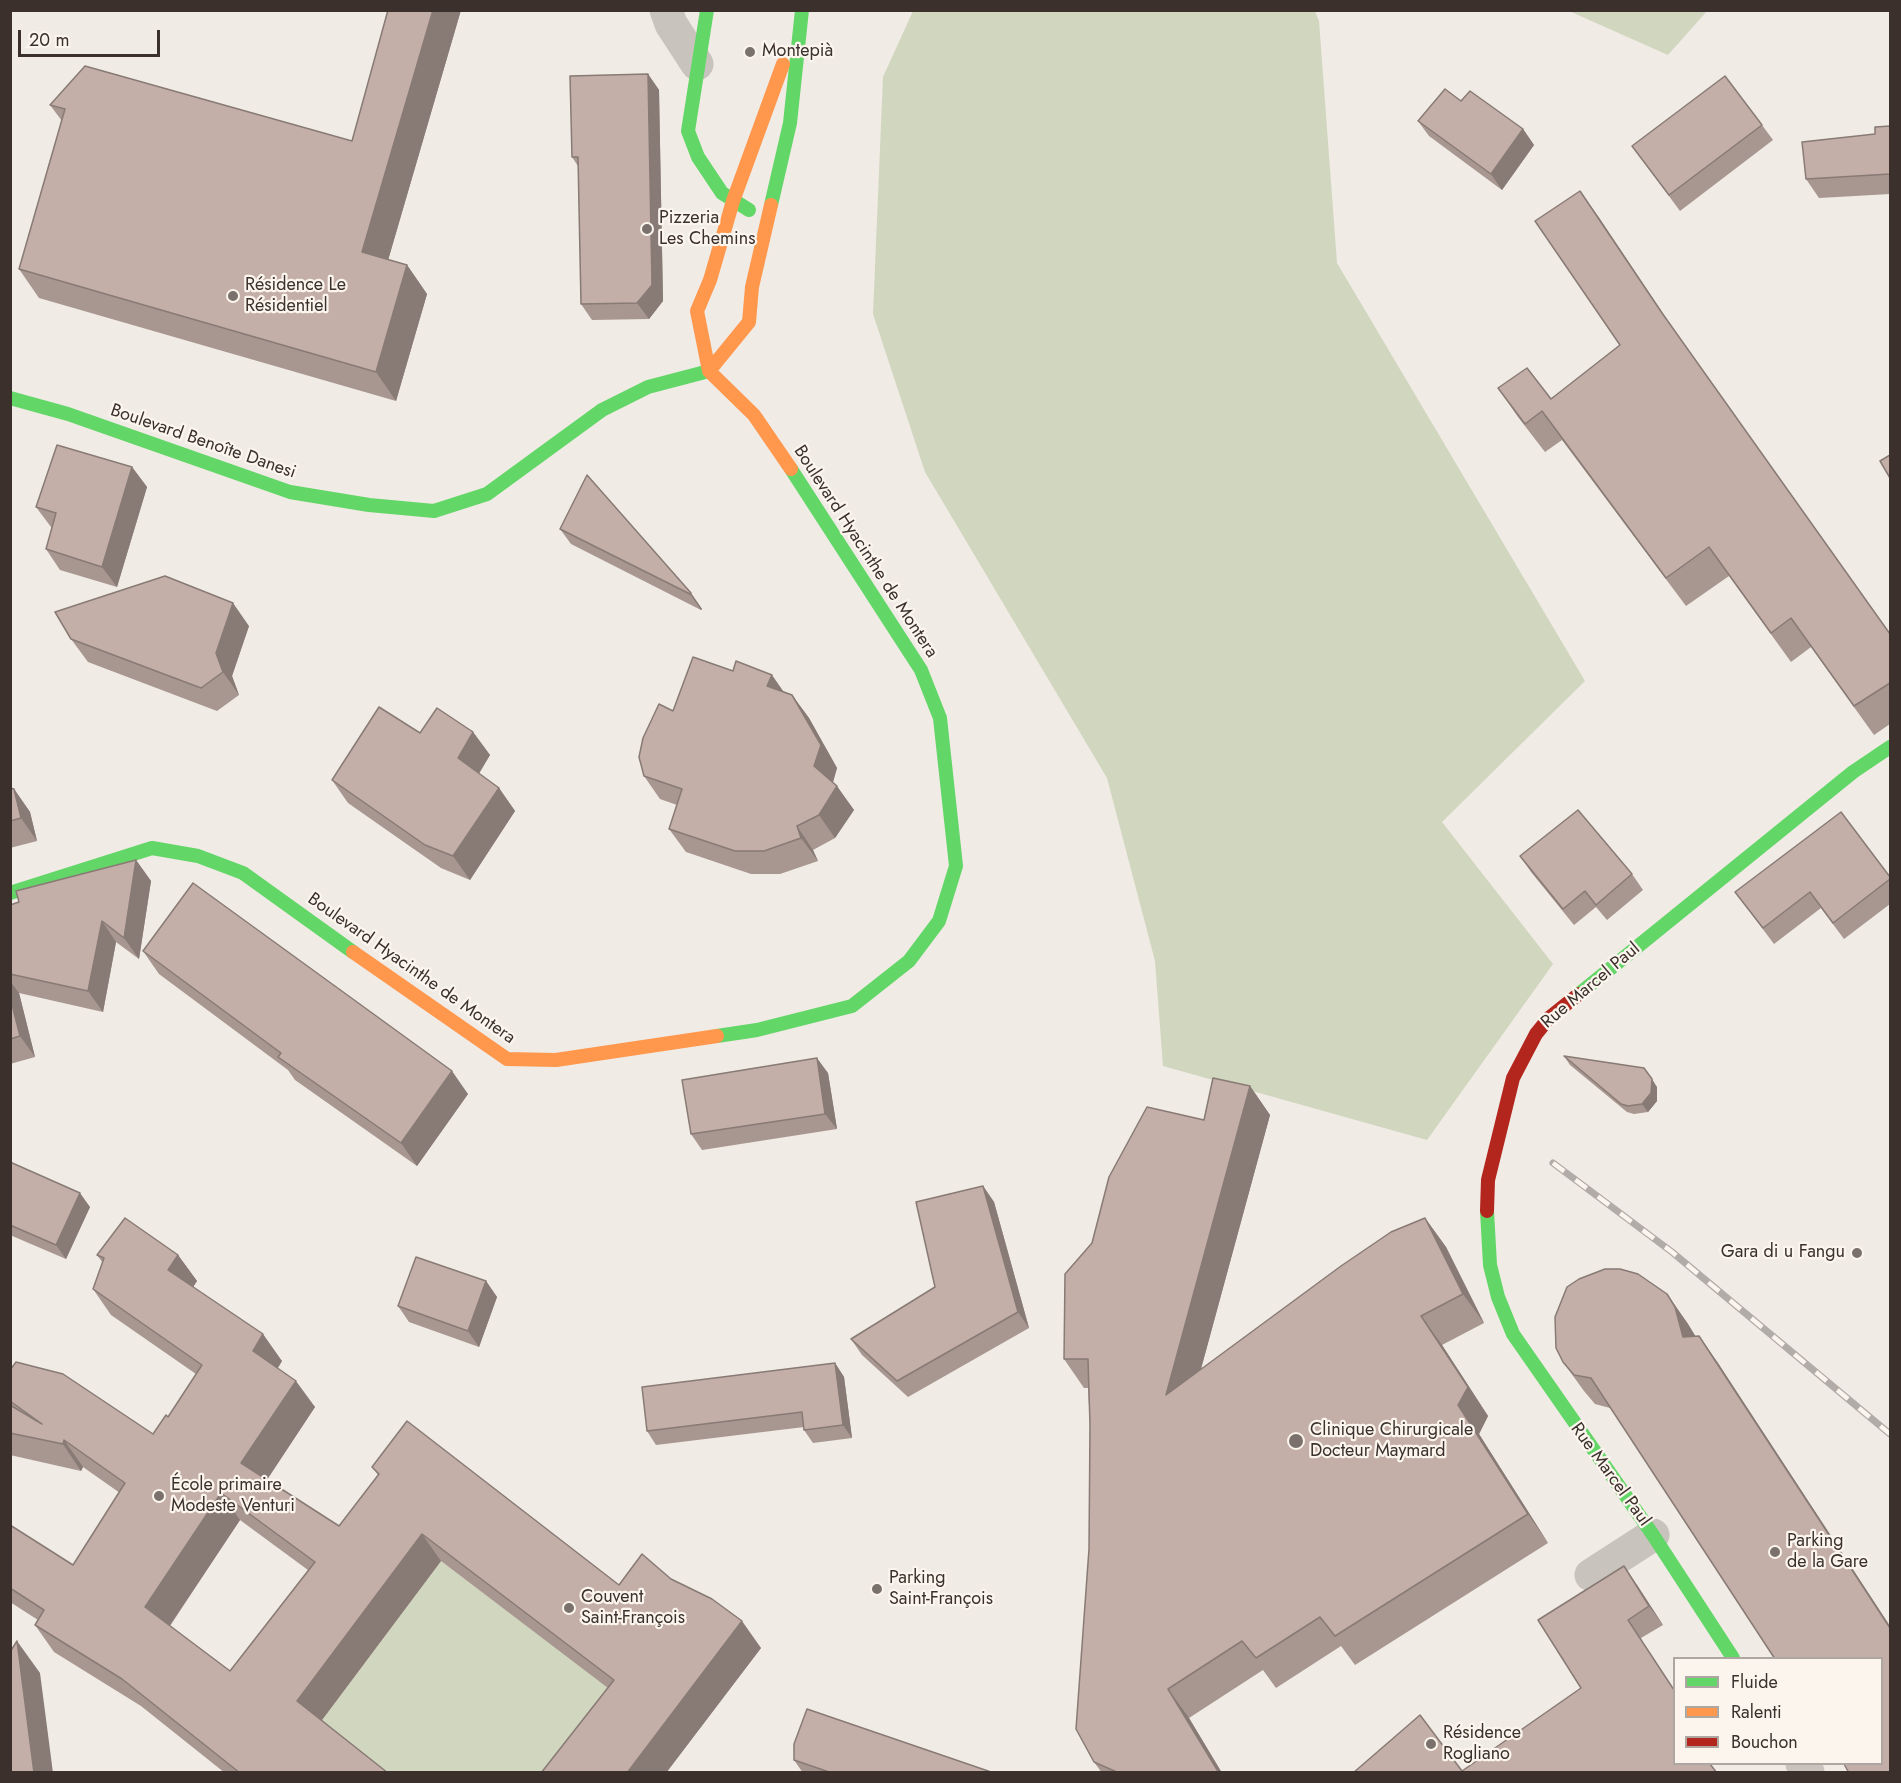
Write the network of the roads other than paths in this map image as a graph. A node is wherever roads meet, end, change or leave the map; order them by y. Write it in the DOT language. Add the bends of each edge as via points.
graph roads {
  1 [pos="666,10"];
  2 [pos="707,10"];
  3 [pos="801,10"];
  4 [pos="697,64"];
  5 [pos="734,201"];
  6 [pos="759,254"];
  7 [pos="710,371"];
  8 [pos="10,398"];
  9 [pos="1890,747"];
  10 [pos="10,893"];
  11 [pos="1653,1535"];
  12 [pos="1591,1575"];
  13 [pos="1732,1657"];
  1 -- 4 [label="street"];
  2 -- 4 [label="main road"];
  3 -- 5 [label="main road"];
  3 -- 6 [label="main road" via="790,123"];
  4 -- 5 [label="main road" via="688,131 698,158 722,194"];
  5 -- 6 [label="main road" via="748,207"];
  5 -- 7 [label="main road" via="697,311"];
  6 -- 7 [label="main road" via="749,322"];
  7 -- 8 [label="main road, Boulevard Benoîte Danesi" via="648,387 602,410 487,494 434,511 290,492 69,414"];
  7 -- 10 [label="main road, Boulevard Hyacinthe de Montera" via="754,415 804,488 921,670 940,718 956,866 939,921 909,961 852,1006 758,1030 556,1060 507,1059 243,873 198,856 152,848"];
  9 -- 11 [label="main road, Rue Marcel Paul" via="1853,772 1549,1018 1513,1078 1488,1180 1486,1226 1498,1297 1519,1344"];
  11 -- 12 [label="street"];
  11 -- 13 [label="main road, Rue Marcel Paul"];
}
